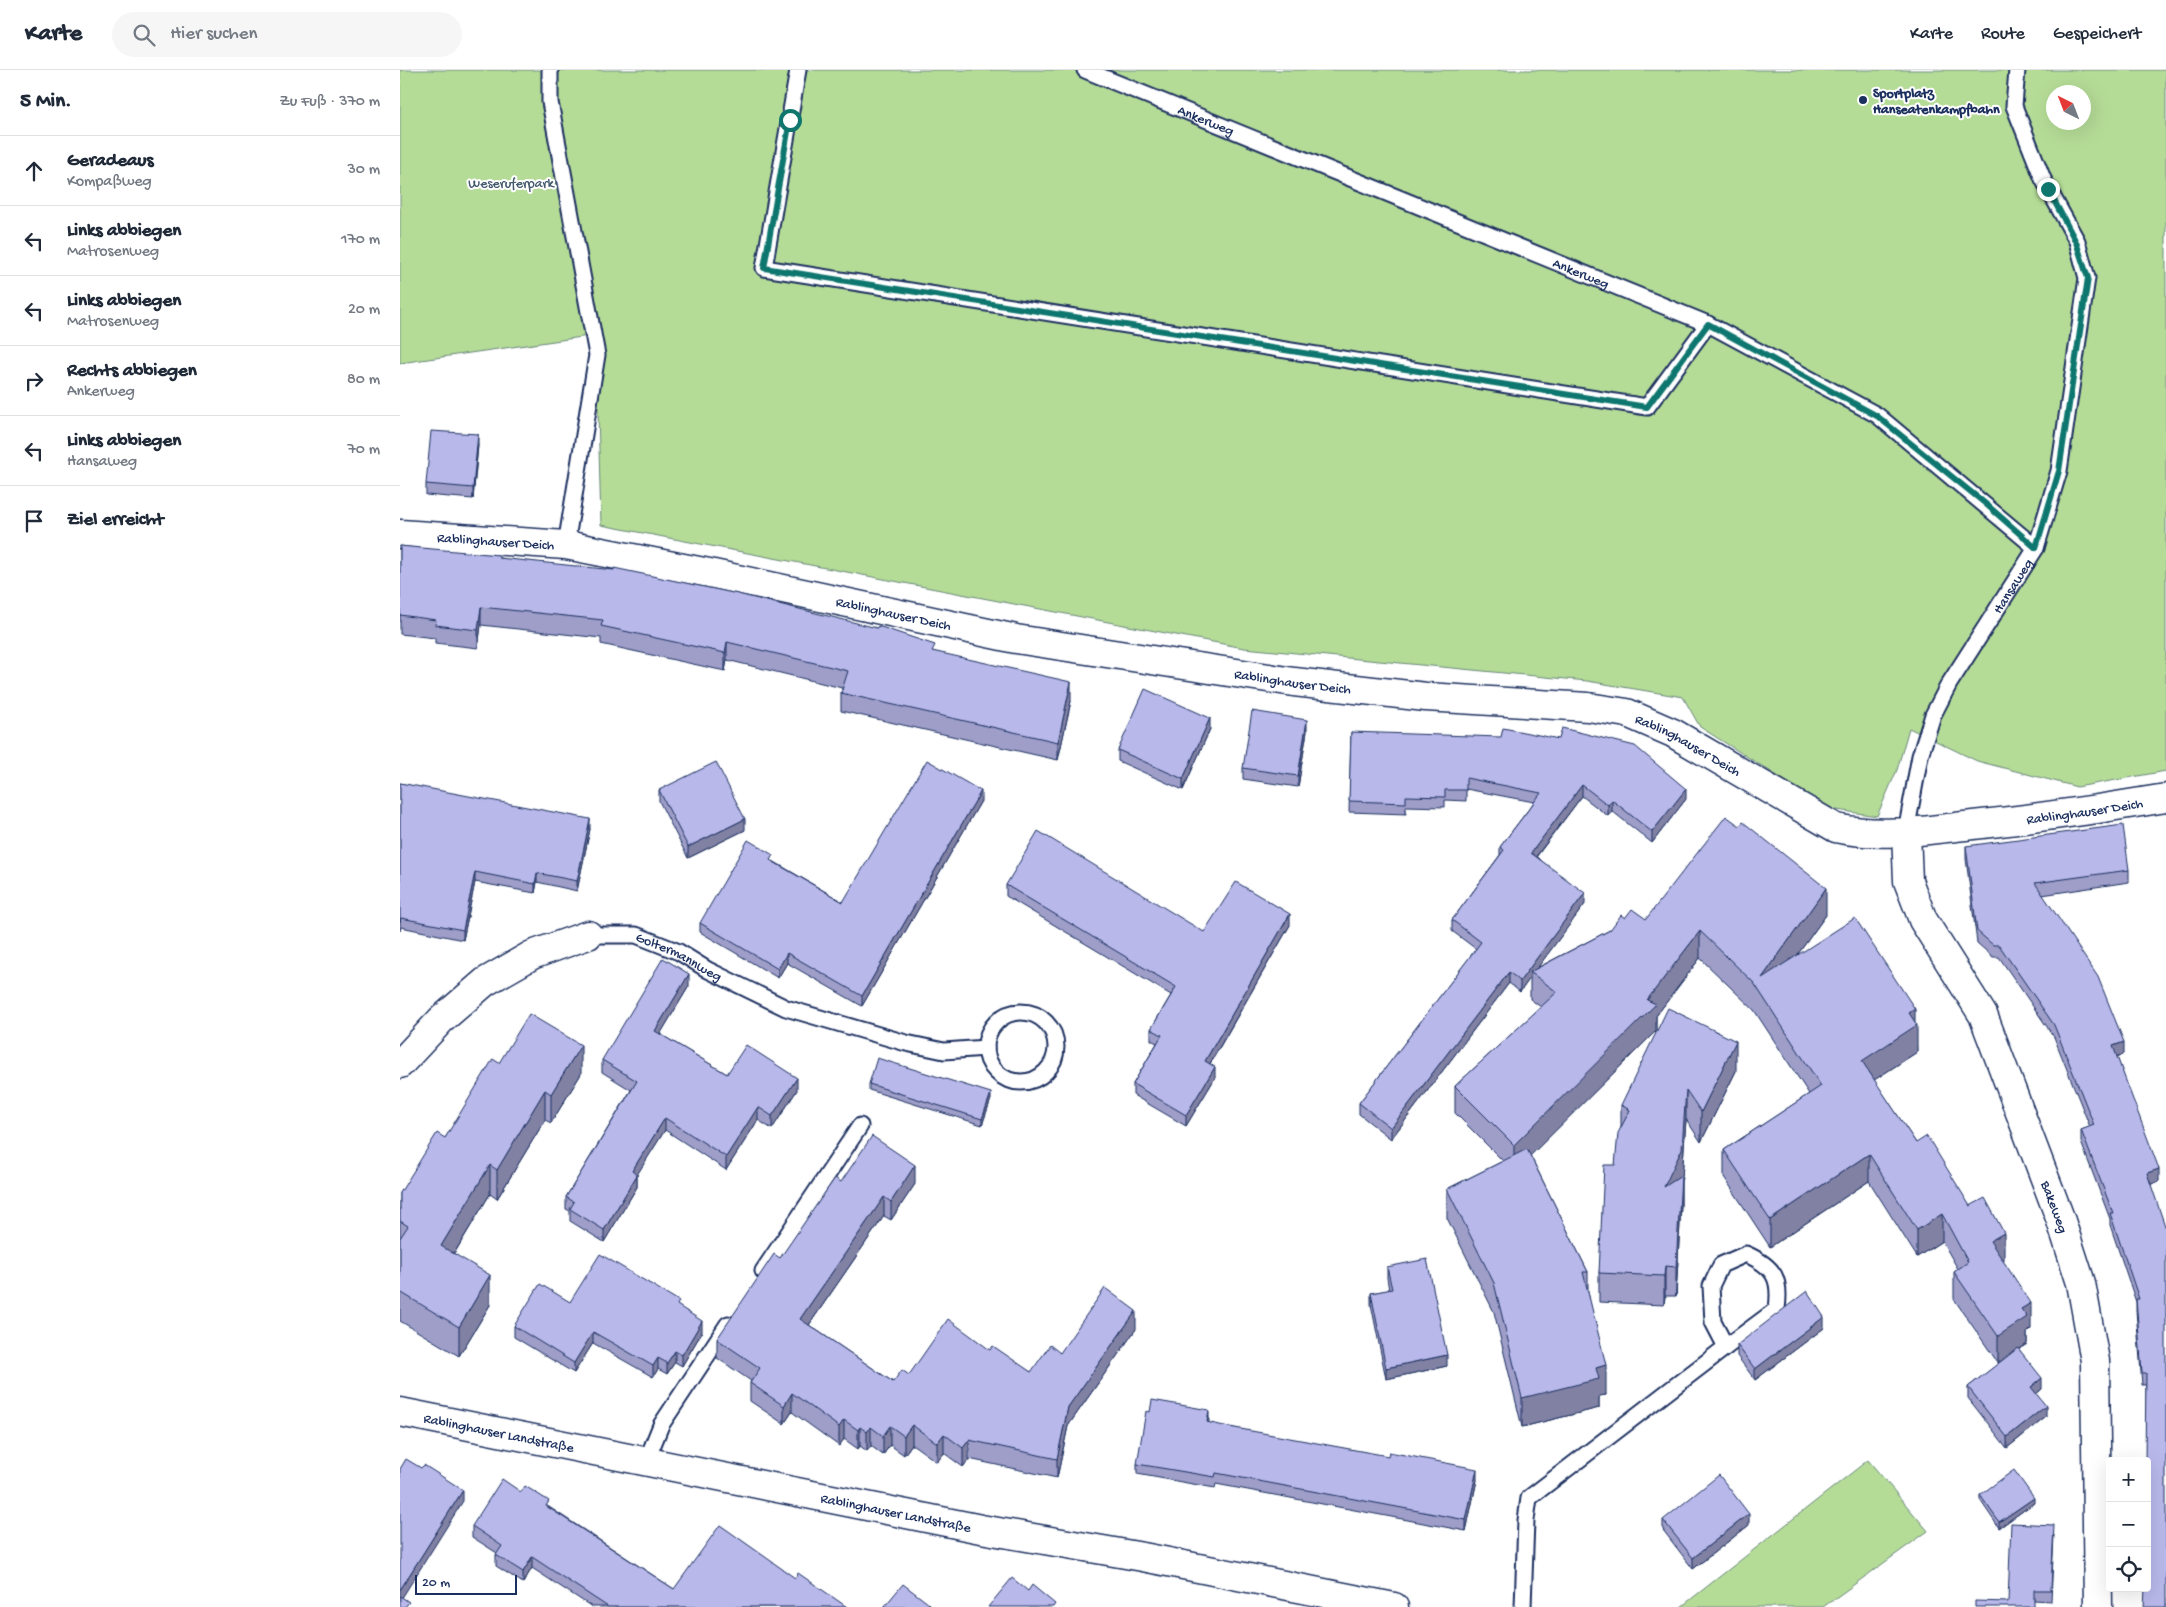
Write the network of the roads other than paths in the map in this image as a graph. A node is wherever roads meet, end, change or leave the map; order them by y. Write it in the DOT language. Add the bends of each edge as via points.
graph roads {
  1 [pos="550,70"];
  2 [pos="798,70"];
  3 [pos="1085,70"];
  4 [pos="2017,70"];
  5 [pos="1708,324"];
  6 [pos="400,534"];
  7 [pos="566,546"];
  8 [pos="2036,548"];
  9 [pos="2166,798"];
  10 [pos="1906,832"];
  11 [pos="588,935"];
  12 [pos="986,1048"];
  13 [pos="401,1061"];
  14 [pos="860,1126"];
  15 [pos="755,1284"];
  16 [pos="738,1309"];
  17 [pos="1726,1347"];
  18 [pos="400,1412"];
  19 [pos="646,1462"];
  20 [pos="1394,1607"];
  21 [pos="1523,1607"];
  22 [pos="2098,1607"];
  1 -- 7 [label="lane" via="550,102 597,355"];
  2 -- 5 [label="lane" via="764,268 1647,407"];
  3 -- 5 [label="lane, Ankerweg"];
  4 -- 8 [label="lane, Hansaweg" via="2014,106 2043,179 2076,242 2088,278 2059,471"];
  5 -- 8 [label="lane, Ankerweg" via="1877,416"];
  6 -- 7 [label="street, Rablinghauser Deich"];
  7 -- 10 [label="street, Rablinghauser Deich" via="709,573 1016,639 1294,682 1426,697 1588,707 1626,713 1673,733 1836,828 1858,833"];
  8 -- 10 [label="lane, Hansaweg" via="1949,684 1933,715 1920,756"];
  9 -- 10 [label="street, Rablinghauser Deich" via="2069,814"];
  10 -- 22 [label="street, Bakeweg" via="1908,881 1923,920 1983,1015 2082,1283 2095,1361"];
  11 -- 12 [label="lane, Goltermannweg" via="636,935 678,952 786,1008 906,1043 944,1051"];
  11 -- 13 [label="street, Goltermannweg" via="532,955 485,982 440,1020"];
  12 -- 12 [label="lane" via="996,1072 1020,1082 1044,1074 1052,1064 1056,1039 1042,1018 1017,1012 994,1024"];
  14 -- 15 [label="lane"];
  16 -- 19 [label="lane" via="661,1425"];
  17 -- 17 [label="lane" via="1713,1322 1711,1286 1722,1265 1746,1254 1765,1263 1780,1288 1777,1309"];
  17 -- 21 [label="lane" via="1529,1498"];
  18 -- 19 [label="street, Rablinghauser Landstraße"];
  19 -- 20 [label="street, Rablinghauser Landstraße"];
}
